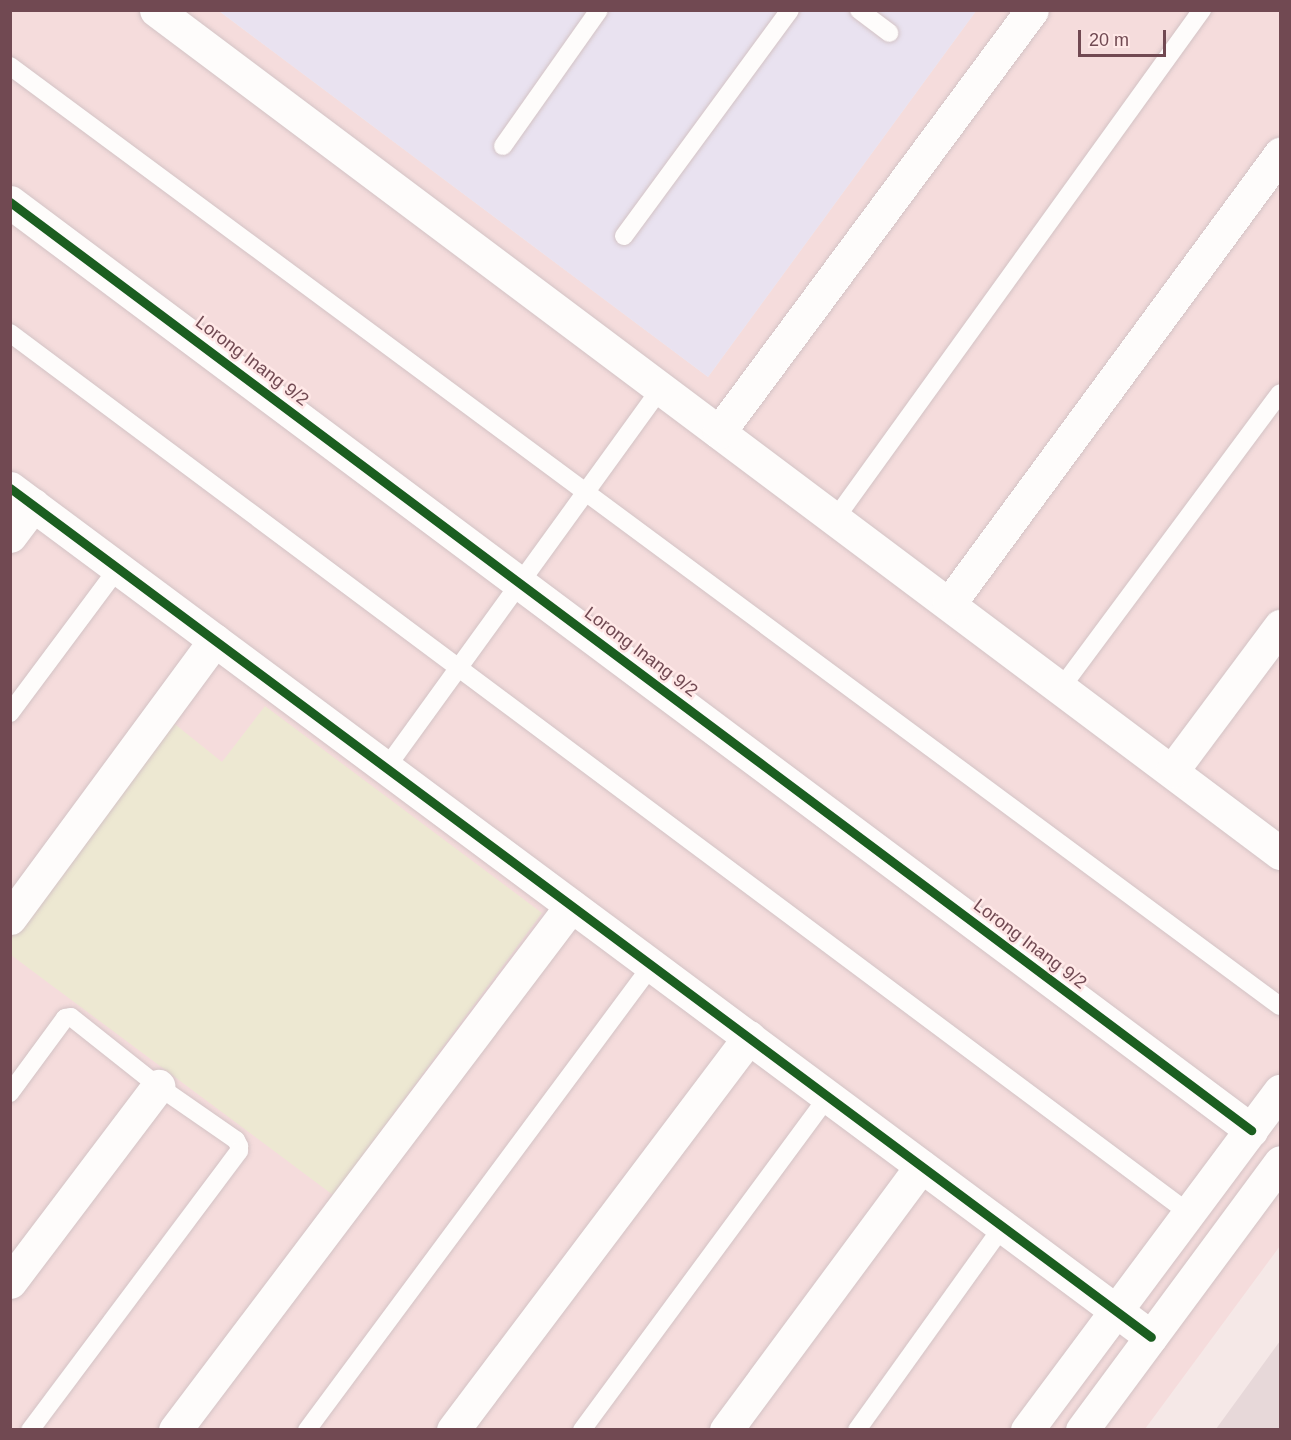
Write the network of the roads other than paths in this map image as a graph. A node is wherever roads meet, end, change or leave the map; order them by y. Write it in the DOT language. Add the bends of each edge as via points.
graph roads {
  1 [pos="156,10"];
  2 [pos="599,10"];
  3 [pos="790,10"];
  4 [pos="859,10"];
  5 [pos="1032,10"];
  6 [pos="1202,10"];
  7 [pos="889,33"];
  8 [pos="10,66"];
  9 [pos="503,146"];
  10 [pos="1281,154"];
  11 [pos="10,202"];
  12 [pos="624,236"];
  13 [pos="10,333"];
  14 [pos="661,388"];
  15 [pos="1281,393"];
  16 [pos="719,432"];
  17 [pos="586,490"];
  18 [pos="22,496"];
  19 [pos="835,519"];
  20 [pos="10,536"];
  21 [pos="118,567"];
  22 [pos="521,582"];
  23 [pos="949,604"];
  24 [pos="1281,626"];
  25 [pos="215,640"];
  26 [pos="458,669"];
  27 [pos="1061,688"];
  28 [pos="10,713"];
  29 [pos="387,768"];
  30 [pos="1172,771"];
  31 [pos="1281,853"];
  32 [pos="572,906"];
  33 [pos="10,918"];
  34 [pos="652,965"];
  35 [pos="1281,1006"];
  36 [pos="749,1037"];
  37 [pos="158,1086"];
  38 [pos="1281,1091"];
  39 [pos="10,1093"];
  40 [pos="828,1096"];
  41 [pos="1251,1130"];
  42 [pos="1281,1162"];
  43 [pos="921,1166"];
  44 [pos="1189,1213"];
  45 [pos="1003,1227"];
  46 [pos="10,1282"];
  47 [pos="1116,1311"];
  48 [pos="1151,1337"];
  49 [pos="30,1430"];
  50 [pos="175,1430"];
  51 [pos="307,1430"];
  52 [pos="453,1430"];
  53 [pos="582,1430"];
  54 [pos="726,1430"];
  55 [pos="857,1430"];
  56 [pos="1027,1430"];
  57 [pos="1082,1430"];
  1 -- 14 [label="street"];
  2 -- 9 [label="lane"];
  3 -- 12 [label="lane"];
  4 -- 7 [label="lane"];
  5 -- 16 [label="street"];
  6 -- 19 [label="lane"];
  8 -- 17 [label="lane"];
  10 -- 23 [label="street"];
  11 -- 22 [label="street, Lorong Inang 9/2"];
  13 -- 26 [label="lane"];
  14 -- 16 [label="street"];
  14 -- 17 [label="lane"];
  15 -- 27 [label="lane"];
  16 -- 19 [label="street"];
  17 -- 22 [label="lane"];
  17 -- 35 [label="lane"];
  18 -- 20 [label="street"];
  18 -- 21 [label="street"];
  19 -- 23 [label="street"];
  21 -- 25 [label="street"];
  21 -- 28 [label="lane"];
  22 -- 26 [label="lane"];
  22 -- 41 [label="street, Lorong Inang 9/2"];
  23 -- 27 [label="street"];
  24 -- 30 [label="street"];
  25 -- 29 [label="street"];
  25 -- 33 [label="street"];
  26 -- 29 [label="lane"];
  26 -- 44 [label="lane"];
  27 -- 30 [label="street"];
  29 -- 32 [label="street"];
  30 -- 31 [label="street"];
  32 -- 34 [label="street"];
  32 -- 50 [label="street"];
  34 -- 36 [label="street"];
  34 -- 51 [label="lane"];
  36 -- 40 [label="street"];
  36 -- 52 [label="street"];
  37 -- 39 [label="lane" via="68,1017"];
  37 -- 46 [label="street"];
  37 -- 49 [label="lane" via="236,1140 238,1151"];
  38 -- 41 [label="street"];
  40 -- 43 [label="street"];
  40 -- 53 [label="lane"];
  41 -- 44 [label="street"];
  42 -- 48 [label="street"];
  43 -- 45 [label="street"];
  43 -- 54 [label="street"];
  44 -- 47 [label="street"];
  45 -- 47 [label="street"];
  45 -- 55 [label="lane"];
  47 -- 48 [label="street"];
  47 -- 56 [label="street"];
  48 -- 57 [label="street"];
}
